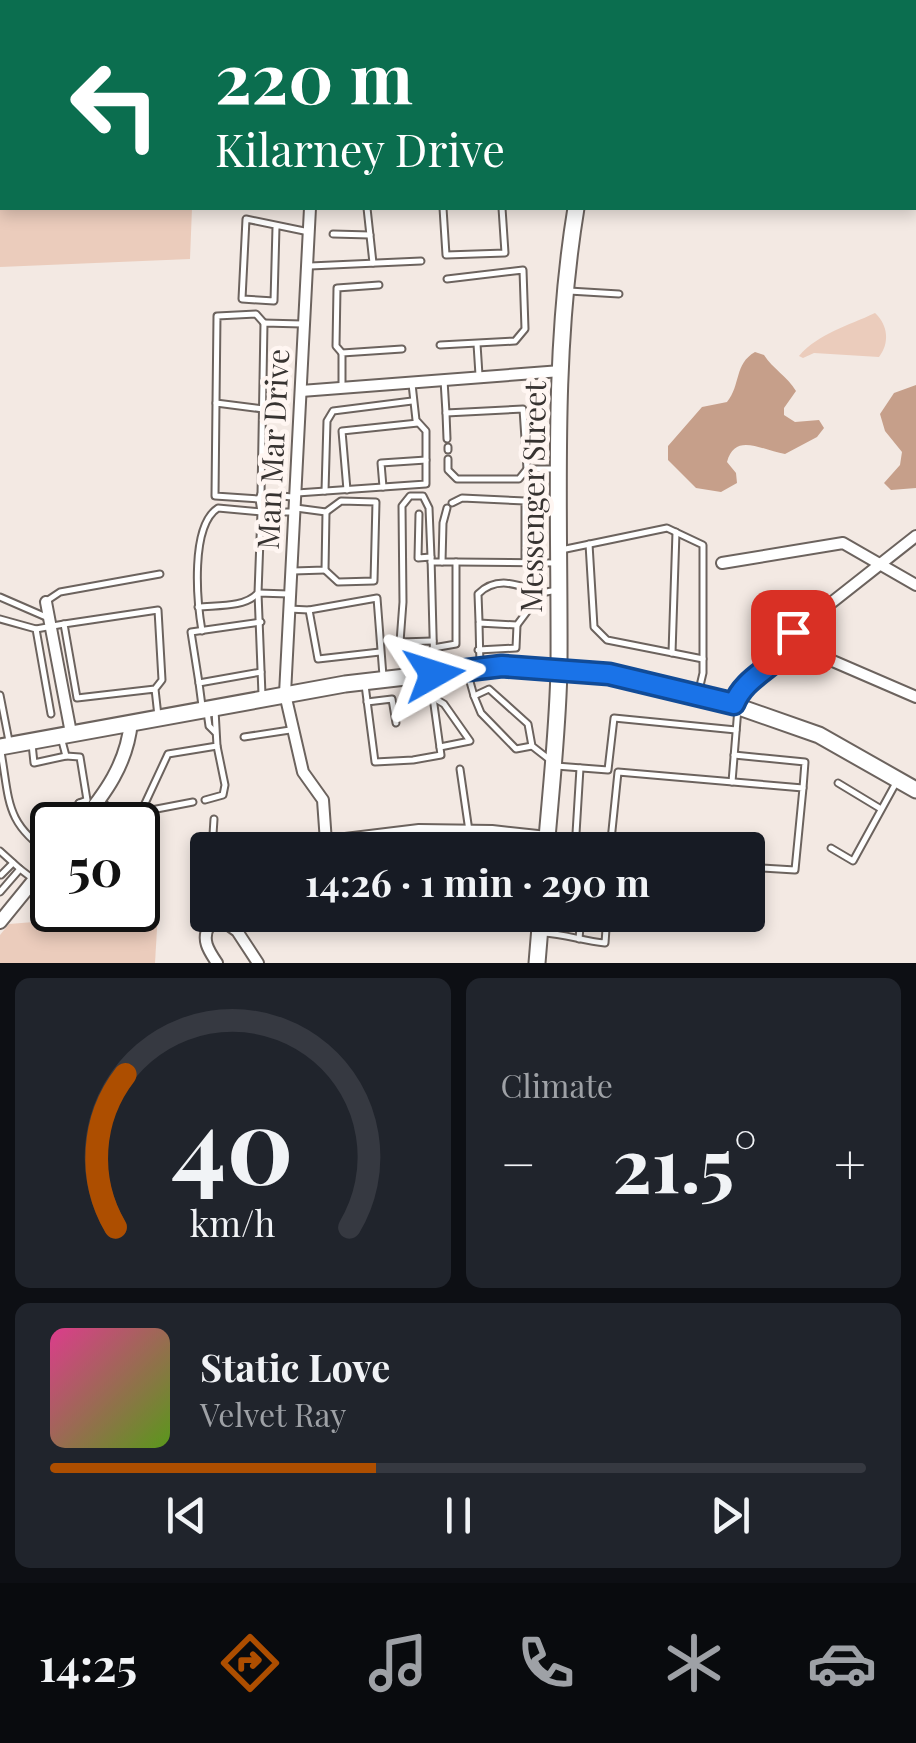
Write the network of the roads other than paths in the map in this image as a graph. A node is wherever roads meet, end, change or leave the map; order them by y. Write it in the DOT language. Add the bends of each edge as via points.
graph roads {
  1 [pos="310,210"];
  2 [pos="367,210"];
  3 [pos="443,210"];
  4 [pos="502,210"];
  5 [pos="574,210"];
  6 [pos="276,227"];
  7 [pos="308,232"];
  8 [pos="334,234"];
  9 [pos="370,234"];
  10 [pos="421,261"];
  11 [pos="373,264"];
  12 [pos="306,266"];
  13 [pos="447,279"];
  14 [pos="379,284"];
  15 [pos="566,291"];
  16 [pos="619,294"];
  17 [pos="264,323"];
  18 [pos="304,324"];
  19 [pos="477,344"];
  20 [pos="440,345"];
  21 [pos="402,349"];
  22 [pos="342,354"];
  23 [pos="561,372"];
  24 [pos="479,378"];
  25 [pos="444,380"];
  26 [pos="412,382"];
  27 [pos="342,388"];
  28 [pos="302,391"];
  29 [pos="414,401"];
  30 [pos="216,404"];
  31 [pos="263,409"];
  32 [pos="446,414"];
  33 [pos="418,423"];
  34 [pos="447,438"];
  35 [pos="448,459"];
  36 [pos="426,460"];
  37 [pos="527,469"];
  38 [pos="558,469"];
  39 [pos="383,487"];
  40 [pos="346,490"];
  41 [pos="325,491"];
  42 [pos="260,496"];
  43 [pos="294,503"];
  44 [pos="260,512"];
  45 [pos="326,512"];
  46 [pos="418,514"];
  47 [pos="676,532"];
  48 [pos="916,536"];
  49 [pos="589,544"];
  50 [pos="559,557"];
  51 [pos="431,560"];
  52 [pos="442,562"];
  53 [pos="456,562"];
  54 [pos="722,562"];
  55 [pos="525,563"];
  56 [pos="882,564"];
  57 [pos="325,570"];
  58 [pos="290,572"];
  59 [pos="160,574"];
  60 [pos="916,585"];
  61 [pos="558,590"];
  62 [pos="541,593"];
  63 [pos="258,594"];
  64 [pos="289,594"];
  65 [pos="0,597"];
  66 [pos="46,602"];
  67 [pos="198,607"];
  68 [pos="288,609"];
  69 [pos="308,610"];
  70 [pos="0,619"];
  71 [pos="50,622"];
  72 [pos="260,622"];
  73 [pos="479,622"];
  74 [pos="64,624"];
  75 [pos="517,626"];
  76 [pos="36,629"];
  77 [pos="202,631"];
  78 [pos="791,643"];
  79 [pos="433,644"];
  80 [pos="478,650"];
  81 [pos="381,652"];
  82 [pos="672,653"];
  83 [pos="704,659"];
  84 [pos="58,663"];
  85 [pos="43,666"];
  86 [pos="474,670"];
  87 [pos="559,671"];
  88 [pos="262,672"];
  89 [pos="432,674"];
  90 [pos="383,680"];
  91 [pos="364,682"];
  92 [pos="199,683"];
  93 [pos="155,689"];
  94 [pos="699,693"];
  95 [pos="285,694"];
  96 [pos="0,695"];
  97 [pos="474,696"];
  98 [pos="916,697"];
  99 [pos="262,698"];
  100 [pos="433,698"];
  101 [pos="367,702"];
  102 [pos="736,704"];
  103 [pos="208,708"];
  104 [pos="51,714"];
  105 [pos="162,717"];
  106 [pos="131,722"];
  107 [pos="396,723"];
  108 [pos="293,730"];
  109 [pos="736,730"];
  110 [pos="66,734"];
  111 [pos="244,737"];
  112 [pos="32,740"];
  113 [pos="3,746"];
  114 [pos="217,746"];
  115 [pos="532,746"];
  116 [pos="440,747"];
  117 [pos="734,755"];
  118 [pos="66,756"];
  119 [pos="552,764"];
  120 [pos="580,768"];
  121 [pos="460,769"];
  122 [pos="608,770"];
  123 [pos="2,771"];
  124 [pos="618,772"];
  125 [pos="898,778"];
  126 [pos="732,782"];
  127 [pos="838,783"];
  128 [pos="803,788"];
  129 [pos="916,790"];
  130 [pos="3,797"];
  131 [pos="205,800"];
  132 [pos="88,802"];
  133 [pos="92,802"];
  134 [pos="146,802"];
  135 [pos="193,802"];
  136 [pos="160,808"];
  137 [pos="881,809"];
  138 [pos="214,819"];
  139 [pos="469,831"];
  140 [pos="213,832"];
  141 [pos="325,832"];
  142 [pos="404,832"];
  143 [pos="475,832"];
  144 [pos="547,832"];
  145 [pos="576,832"];
  146 [pos="612,832"];
  147 [pos="30,837"];
  148 [pos="831,848"];
  149 [pos="2,855"];
  150 [pos="13,862"];
  151 [pos="765,867"];
  152 [pos="20,869"];
  153 [pos="1,875"];
  154 [pos="30,876"];
  155 [pos="30,886"];
  156 [pos="0,892"];
  157 [pos="0,922"];
  158 [pos="540,932"];
  159 [pos="580,932"];
  160 [pos="606,932"];
  161 [pos="579,939"];
  162 [pos="217,963"];
  163 [pos="258,963"];
  164 [pos="537,963"];
  1 -- 7 [label="street, Man Mar Drive"];
  2 -- 9 [label="lane"];
  3 -- 4 [label="lane" via="446,255 505,253"];
  5 -- 15 [label="main road, Messenger Street"];
  6 -- 6 [label="lane" via="246,219 242,299 274,300"];
  6 -- 7 [label="lane"];
  7 -- 12 [label="street, Man Mar Drive"];
  8 -- 9 [label="lane"];
  9 -- 11 [label="lane"];
  10 -- 11 [label="lane"];
  11 -- 12 [label="lane"];
  12 -- 18 [label="street, Man Mar Drive"];
  13 -- 19 [label="lane" via="522,270 521,336"];
  14 -- 22 [label="lane" via="337,288 336,346"];
  15 -- 16 [label="lane"];
  15 -- 23 [label="main road, Messenger Street"];
  17 -- 18 [label="lane"];
  17 -- 30 [label="lane" via="256,314 217,316"];
  17 -- 31 [label="lane"];
  18 -- 28 [label="street, Man Mar Drive"];
  19 -- 20 [label="lane"];
  19 -- 24 [label="lane"];
  21 -- 22 [label="lane"];
  22 -- 27 [label="lane"];
  23 -- 24 [label="street"];
  23 -- 38 [label="main road, Messenger Street"];
  24 -- 25 [label="street"];
  25 -- 26 [label="street"];
  25 -- 32 [label="lane"];
  26 -- 27 [label="street"];
  26 -- 29 [label="lane"];
  27 -- 28 [label="street"];
  28 -- 43 [label="street, Man Mar Drive"];
  29 -- 33 [label="lane"];
  29 -- 41 [label="lane" via="332,411"];
  30 -- 31 [label="lane"];
  30 -- 42 [label="lane" via="215,496"];
  31 -- 42 [label="lane"];
  32 -- 34 [label="lane"];
  32 -- 37 [label="lane" via="523,409"];
  33 -- 36 [label="lane" via="426,432"];
  33 -- 40 [label="lane" via="342,431"];
  35 -- 37 [label="lane" via="457,479 518,479"];
  36 -- 39 [label="lane" via="426,484"];
  36 -- 39 [label="lane" via="381,462"];
  37 -- 38 [label="lane"];
  38 -- 50 [label="main road, Messenger Street"];
  39 -- 40 [label="lane"];
  40 -- 41 [label="lane"];
  41 -- 43 [label="lane"];
  42 -- 43 [label="lane"];
  42 -- 44 [label="lane"];
  43 -- 44 [label="lane"];
  43 -- 45 [label="lane"];
  43 -- 58 [label="street, Man Mar Drive"];
  44 -- 63 [label="lane"];
  44 -- 67 [label="lane" via="212,510 198,564"];
  45 -- 57 [label="lane"];
  45 -- 57 [label="lane" via="341,501 376,502 374,581 338,582"];
  46 -- 51 [label="lane" via="418,558"];
  47 -- 49 [label="lane" via="668,528"];
  47 -- 82 [label="lane"];
  47 -- 83 [label="lane" via="703,545"];
  48 -- 56 [label="street"];
  49 -- 50 [label="lane"];
  49 -- 82 [label="lane" via="594,627 607,640"];
  50 -- 55 [label="lane"];
  50 -- 61 [label="main road, Messenger Street"];
  51 -- 52 [label="lane"];
  51 -- 79 [label="lane"];
  51 -- 79 [label="lane" via="428,503 410,496 402,506 400,642"];
  52 -- 53 [label="lane"];
  52 -- 55 [label="lane" via="443,523 462,498 525,501"];
  53 -- 55 [label="lane"];
  53 -- 79 [label="lane" via="456,644"];
  54 -- 56 [label="street" via="842,542"];
  56 -- 60 [label="street"];
  56 -- 78 [label="street" via="793,632"];
  57 -- 58 [label="lane"];
  58 -- 64 [label="street, Man Mar Drive"];
  59 -- 66 [label="lane" via="60,592"];
  61 -- 62 [label="lane"];
  61 -- 87 [label="main road, Messenger Street"];
  62 -- 73 [label="lane" via="511,582 487,585 478,594"];
  62 -- 75 [label="lane"];
  63 -- 64 [label="lane"];
  63 -- 67 [label="lane" via="246,603"];
  63 -- 72 [label="lane"];
  64 -- 68 [label="street, Man Mar Drive"];
  65 -- 71 [label="lane"];
  66 -- 71 [label="street"];
  67 -- 77 [label="lane"];
  68 -- 69 [label="lane"];
  68 -- 95 [label="street, Man Mar Drive"];
  69 -- 81 [label="lane" via="318,659"];
  69 -- 81 [label="lane" via="377,598"];
  70 -- 76 [label="lane"];
  71 -- 74 [label="lane"];
  71 -- 76 [label="lane"];
  71 -- 84 [label="street"];
  72 -- 77 [label="lane"];
  72 -- 88 [label="lane"];
  73 -- 75 [label="lane"];
  73 -- 80 [label="lane"];
  74 -- 93 [label="lane" via="77,698"];
  74 -- 93 [label="lane" via="158,610 162,680"];
  75 -- 80 [label="lane" via="516,648"];
  76 -- 85 [label="lane"];
  77 -- 92 [label="lane" via="192,632"];
  78 -- 98 [label="street"];
  78 -- 102 [label="street" via="742,687"];
  79 -- 89 [label="lane"];
  80 -- 86 [label="lane"];
  81 -- 90 [label="lane"];
  82 -- 83 [label="lane"];
  83 -- 94 [label="lane"];
  84 -- 85 [label="lane"];
  84 -- 110 [label="street"];
  85 -- 104 [label="lane"];
  86 -- 87 [label="main road"];
  86 -- 89 [label="main road"];
  86 -- 97 [label="lane"];
  87 -- 94 [label="main road"];
  87 -- 119 [label="main road, Messenger Street"];
  88 -- 92 [label="lane"];
  88 -- 99 [label="lane"];
  89 -- 90 [label="main road"];
  89 -- 100 [label="lane"];
  90 -- 91 [label="main road"];
  91 -- 95 [label="main road"];
  91 -- 101 [label="lane"];
  92 -- 103 [label="lane"];
  93 -- 105 [label="lane"];
  94 -- 102 [label="main road"];
  95 -- 99 [label="main road"];
  95 -- 108 [label="street, Man Mar Drive"];
  96 -- 113 [label="lane"];
  97 -- 115 [label="lane" via="481,713 516,749"];
  97 -- 115 [label="lane" via="489,690 528,724"];
  99 -- 103 [label="main road"];
  100 -- 116 [label="lane"];
  100 -- 116 [label="lane" via="470,740"];
  101 -- 107 [label="lane" via="392,699"];
  101 -- 116 [label="lane" via="375,762 442,755"];
  102 -- 109 [label="lane"];
  102 -- 125 [label="main road" via="819,735"];
  103 -- 105 [label="main road"];
  103 -- 114 [label="lane"];
  105 -- 106 [label="main road"];
  106 -- 110 [label="main road"];
  106 -- 133 [label="street" via="122,764"];
  108 -- 111 [label="lane"];
  108 -- 141 [label="street, Man Mar Drive" via="303,772 323,800"];
  109 -- 117 [label="lane"];
  109 -- 122 [label="lane" via="614,718"];
  110 -- 112 [label="main road"];
  110 -- 118 [label="lane"];
  112 -- 113 [label="main road"];
  112 -- 118 [label="lane" via="34,763"];
  113 -- 123 [label="lane"];
  114 -- 131 [label="lane" via="226,786 223,795"];
  114 -- 134 [label="lane" via="168,754"];
  115 -- 119 [label="lane"];
  117 -- 126 [label="lane"];
  117 -- 128 [label="lane" via="805,762"];
  118 -- 132 [label="lane" via="80,757"];
  119 -- 120 [label="lane"];
  119 -- 144 [label="main road, Messenger Street"];
  120 -- 122 [label="lane"];
  120 -- 145 [label="lane"];
  121 -- 139 [label="lane"];
  122 -- 124 [label="lane"];
  123 -- 130 [label="lane"];
  124 -- 126 [label="lane"];
  124 -- 146 [label="lane"];
  125 -- 129 [label="main road"];
  125 -- 137 [label="lane"];
  126 -- 128 [label="lane"];
  127 -- 137 [label="lane"];
  128 -- 151 [label="lane" via="794,870"];
  130 -- 147 [label="lane"];
  135 -- 136 [label="lane"];
  137 -- 148 [label="lane" via="853,861"];
  138 -- 140 [label="lane"];
  139 -- 142 [label="street"];
  139 -- 143 [label="street"];
  149 -- 150 [label="lane"];
  150 -- 152 [label="lane"];
  150 -- 153 [label="lane"];
  152 -- 154 [label="lane"];
  152 -- 156 [label="lane"];
  155 -- 157 [label="street"];
  158 -- 161 [label="lane"];
  158 -- 164 [label="main road"];
  159 -- 161 [label="lane"];
  160 -- 161 [label="lane" via="605,943"];
  162 -- 163 [label="street" via="205,935 223,920"];
}
